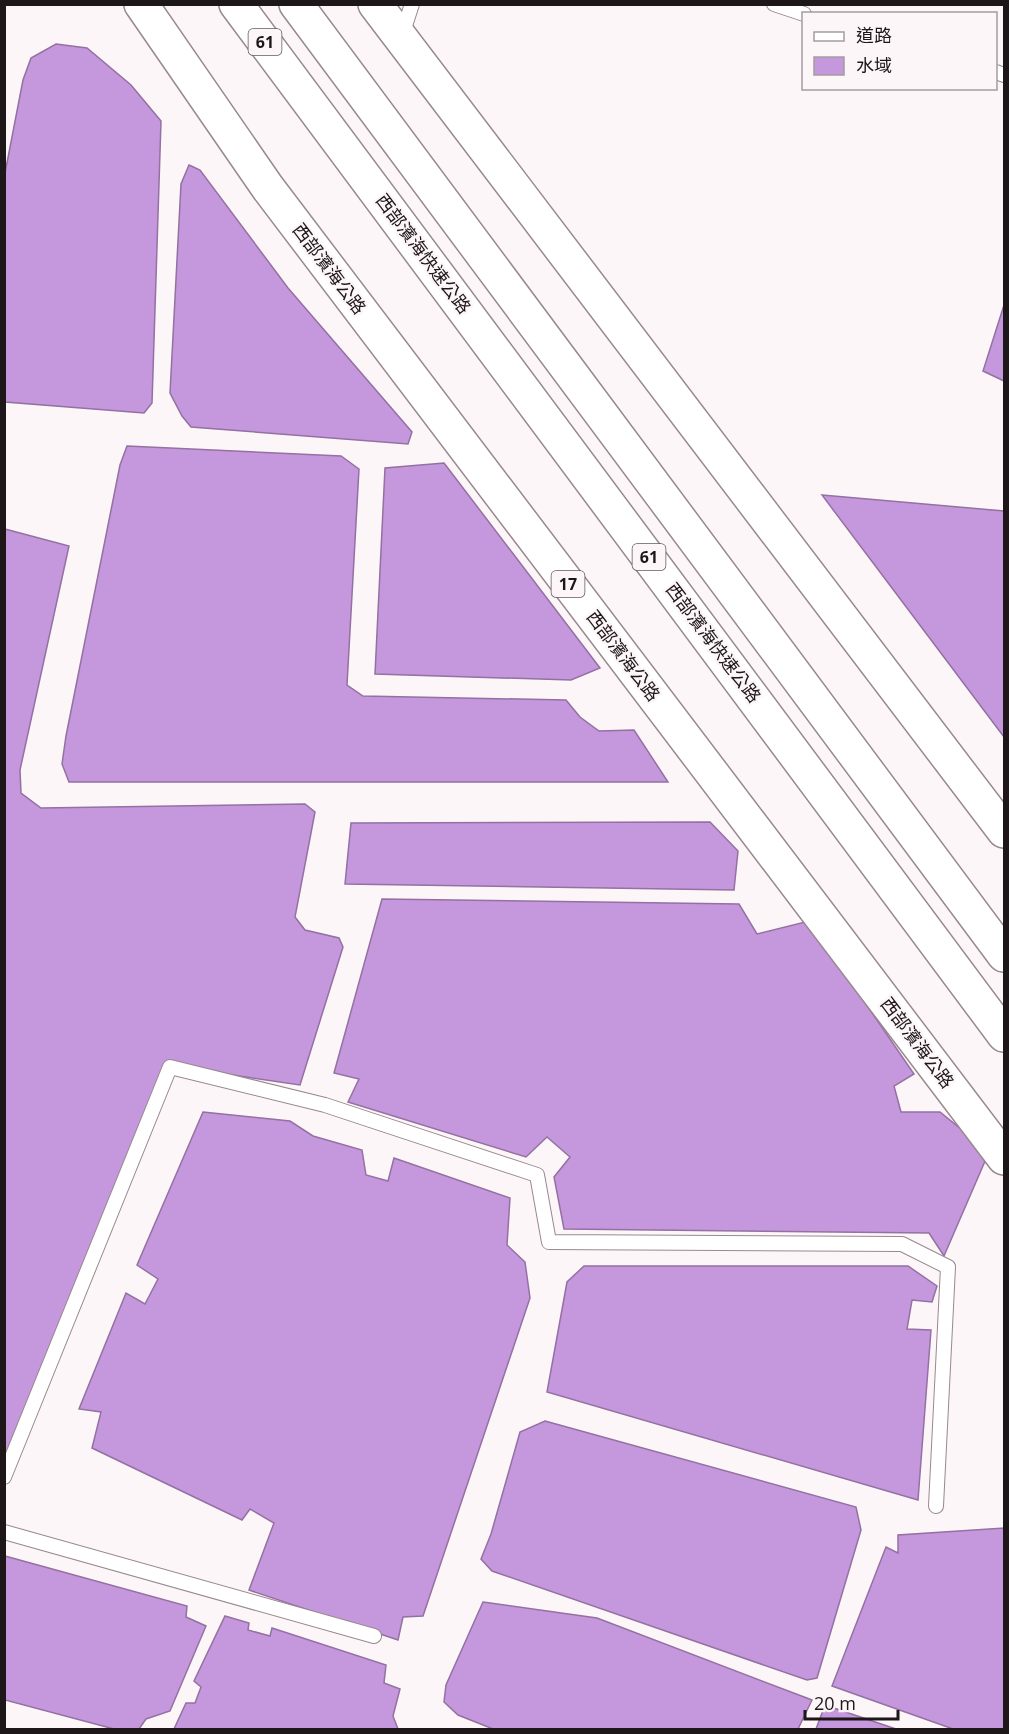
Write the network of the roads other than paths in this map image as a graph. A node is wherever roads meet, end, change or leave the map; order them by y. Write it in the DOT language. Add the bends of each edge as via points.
graph roads {
  1 [pos="141,4"];
  2 [pos="236,4"];
  3 [pos="296,4"];
  4 [pos="375,4"];
  5 [pos="412,4"];
  6 [pos="774,4"];
  7 [pos="802,13"];
  8 [pos="400,40"];
  9 [pos="1005,831"];
  10 [pos="1005,955"];
  11 [pos="1005,1035"];
  12 [pos="1005,1158"];
  13 [pos="4,1477"];
  14 [pos="936,1506"];
  15 [pos="4,1532"];
  16 [pos="374,1636"];
  1 -- 12 [label="main road, 西部濱海公路 / 17" via="268,188"];
  2 -- 11 [label="main road, 西部濱海快速公路 / 61"];
  3 -- 10 [label="main road, 61"];
  4 -- 8 [label="main road"];
  5 -- 8 [label="lane"];
  6 -- 7 [label="lane"];
  8 -- 9 [label="main road"];
  13 -- 14 [label="lane" via="170,1067 325,1106 537,1174 549,1242 902,1244 948,1267"];
  15 -- 16 [label="lane"];
}
